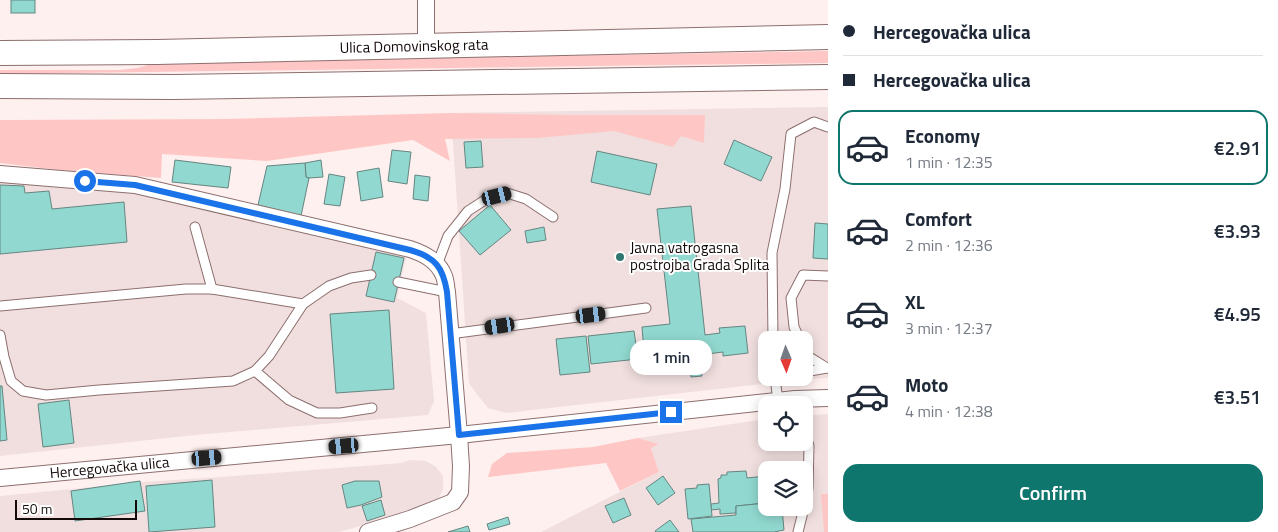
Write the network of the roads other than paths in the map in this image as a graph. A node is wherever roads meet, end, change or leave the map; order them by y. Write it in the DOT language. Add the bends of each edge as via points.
graph roads {
  1 [pos="426,0"];
  2 [pos="828,37"];
  3 [pos="426,46"];
  4 [pos="0,53"];
  5 [pos="828,77"];
  6 [pos="0,86"];
  7 [pos="828,127"];
  8 [pos="0,174"];
  9 [pos="552,217"];
  10 [pos="195,227"];
  11 [pos="437,265"];
  12 [pos="371,275"];
  13 [pos="828,276"];
  14 [pos="398,282"];
  15 [pos="212,289"];
  16 [pos="447,292"];
  17 [pos="303,304"];
  18 [pos="0,306"];
  19 [pos="646,308"];
  20 [pos="773,331"];
  21 [pos="796,331"];
  22 [pos="450,334"];
  23 [pos="0,335"];
  24 [pos="813,359"];
  25 [pos="828,368"];
  26 [pos="813,370"];
  27 [pos="255,371"];
  28 [pos="828,398"];
  29 [pos="813,400"];
  30 [pos="758,403"];
  31 [pos="372,408"];
  32 [pos="459,435"];
  33 [pos="0,478"];
  34 [pos="802,516"];
  35 [pos="368,532"];
  36 [pos="798,532"];
  1 -- 3 [label="street"];
  2 -- 3 [label="main road, Ulica Domovinskog rata"];
  3 -- 4 [label="main road, Ulica Domovinskog rata"];
  5 -- 6 [label="main road" via="174,87"];
  7 -- 20 [label="lane" via="814,122 791,134 785,189 772,253"];
  8 -- 11 [label="street" via="135,185 410,250 428,256"];
  9 -- 11 [label="lane" via="526,199 507,193 488,198 468,211 448,236"];
  10 -- 15 [label="lane"];
  11 -- 16 [label="street"];
  12 -- 17 [label="lane" via="328,286"];
  13 -- 21 [label="lane" via="803,275 791,298"];
  14 -- 16 [label="lane"];
  15 -- 17 [label="lane"];
  15 -- 18 [label="lane"];
  16 -- 22 [label="street"];
  17 -- 27 [label="lane" via="269,356"];
  19 -- 22 [label="lane"];
  22 -- 32 [label="street"];
  23 -- 27 [label="lane" via="11,381 23,391 46,395 234,381"];
  24 -- 25 [label="lane"];
  25 -- 26 [label="lane"];
  27 -- 31 [label="lane" via="289,400 317,413"];
  28 -- 29 [label="street, Hercegovačka ulica"];
  30 -- 32 [label="street, Hercegovačka ulica"];
  32 -- 33 [label="street, Hercegovačka ulica"];
  32 -- 35 [label="street" via="460,492 454,502"];
  34 -- 36 [label="lane"];
}
